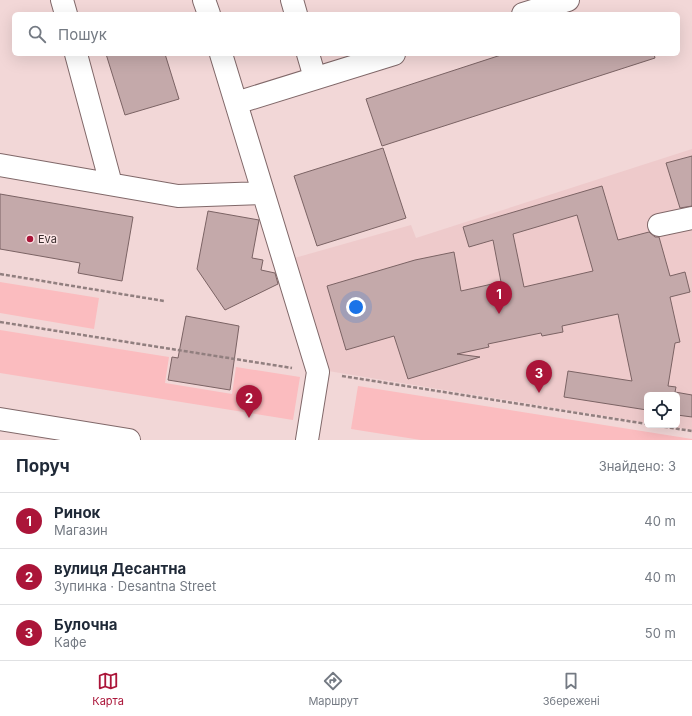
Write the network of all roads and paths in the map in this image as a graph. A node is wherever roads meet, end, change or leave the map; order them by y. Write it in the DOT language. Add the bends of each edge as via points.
graph roads {
  1 [pos="62,0"];
  2 [pos="204,0"];
  3 [pos="292,0"];
  4 [pos="568,0"];
  5 [pos="65,12"];
  6 [pos="208,12"];
  7 [pos="295,12"];
  8 [pos="529,12"];
  9 [pos="77,56"];
  10 [pos="222,56"];
  11 [pos="309,56"];
  12 [pos="387,56"];
  13 [pos="315,78"];
  14 [pos="236,103"];
  15 [pos="0,165"];
  16 [pos="111,184"];
  17 [pos="263,193"];
  18 [pos="692,218"];
  19 [pos="659,225"];
  20 [pos="0,274"];
  21 [pos="164,301"];
  22 [pos="0,419"];
  23 [pos="672,428"];
  24 [pos="692,431"];
  25 [pos="129,440"];
  26 [pos="307,440"];
  1 -- 5 [label="main road"];
  2 -- 6 [label="main road"];
  3 -- 7 [label="main road"];
  4 -- 8 [label="main road"];
  9 -- 16 [label="main road"];
  10 -- 14 [label="main road"];
  11 -- 13 [label="main road"];
  12 -- 13 [label="main road"];
  13 -- 14 [label="main road"];
  14 -- 17 [label="main road"];
  15 -- 16 [label="main road"];
  16 -- 17 [label="main road" via="178,196"];
  17 -- 26 [label="main road" via="318,372"];
  18 -- 19 [label="main road"];
  20 -- 21 [label="path"];
  22 -- 25 [label="main road"];
  23 -- 24 [label="path"];
}
